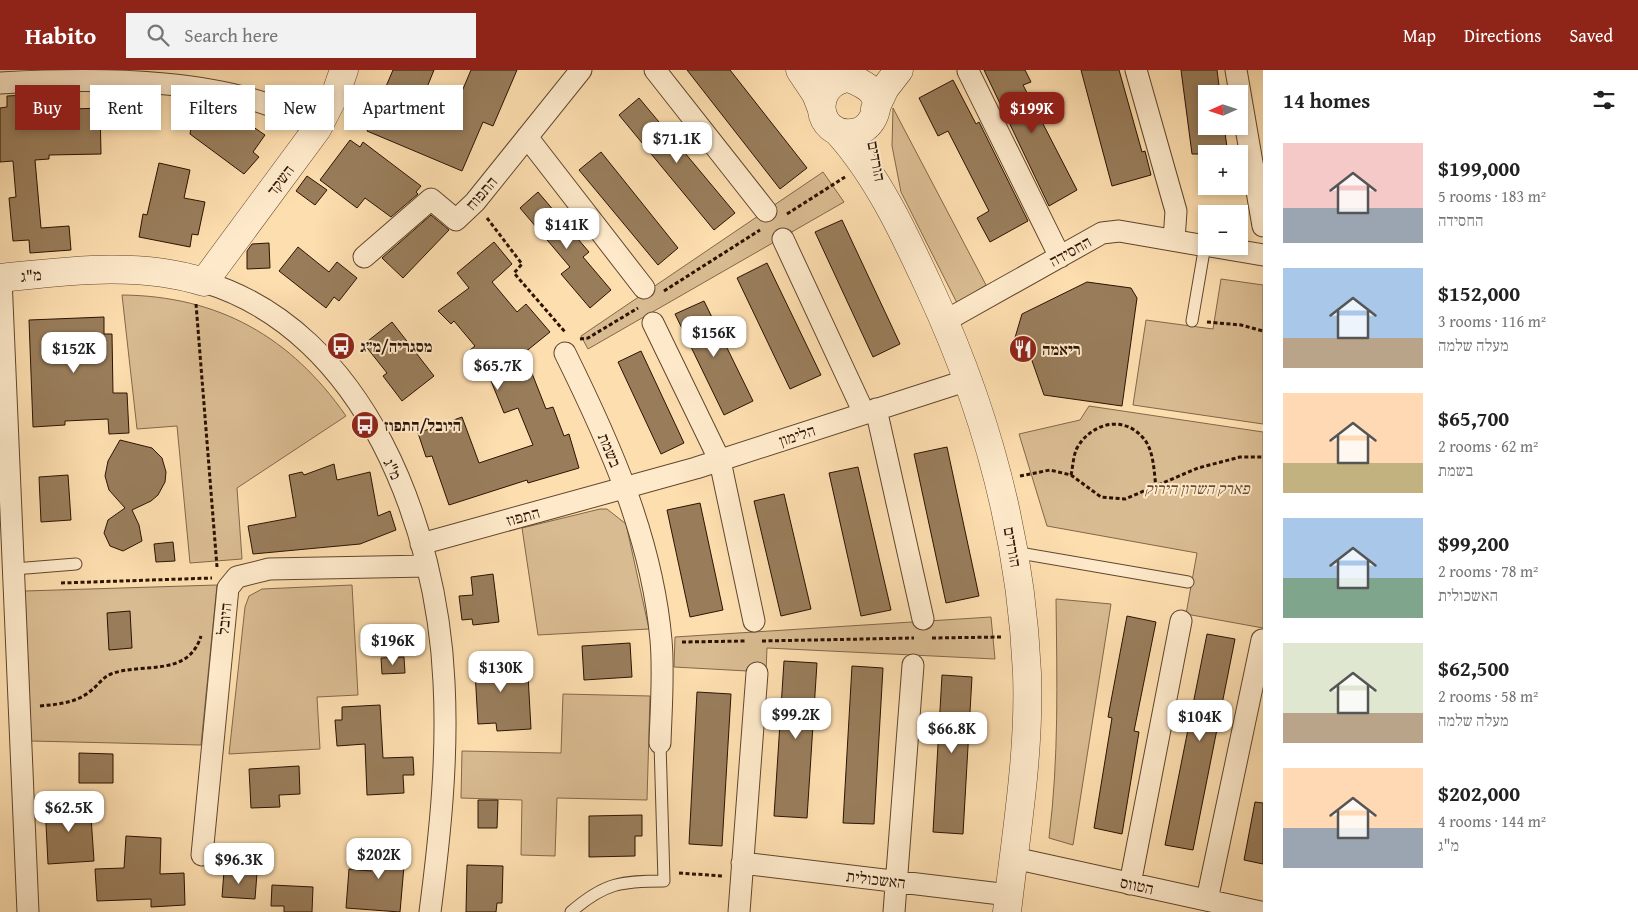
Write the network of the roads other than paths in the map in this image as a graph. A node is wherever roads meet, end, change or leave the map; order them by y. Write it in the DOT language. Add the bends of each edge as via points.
graph roads {
  1 [pos="344,70"];
  2 [pos="581,70"];
  3 [pos="655,70"];
  4 [pos="800,70"];
  5 [pos="886,70"];
  6 [pos="899,70"];
  7 [pos="1136,70"];
  8 [pos="1236,70"];
  9 [pos="968,71"];
  10 [pos="842,76"];
  11 [pos="0,83"];
  12 [pos="334,96"];
  13 [pos="265,103"];
  14 [pos="821,107"];
  15 [pos="874,113"];
  16 [pos="316,130"];
  17 [pos="837,131"];
  18 [pos="528,137"];
  19 [pos="887,204"];
  20 [pos="1263,226"];
  21 [pos="1263,230"];
  22 [pos="1174,240"];
  23 [pos="1198,244"];
  24 [pos="1248,253"];
  25 [pos="1205,255"];
  26 [pos="1261,255"];
  27 [pos="364,257"];
  28 [pos="1060,257"];
  29 [pos="1,278"];
  30 [pos="199,280"];
  31 [pos="945,321"];
  32 [pos="1192,321"];
  33 [pos="569,346"];
  34 [pos="968,380"];
  35 [pos="870,411"];
  36 [pos="720,461"];
  37 [pos="626,488"];
  38 [pos="421,544"];
  39 [pos="1014,552"];
  40 [pos="76,564"];
  41 [pos="427,566"];
  42 [pos="14,569"];
  43 [pos="1188,582"];
  44 [pos="1182,621"];
  45 [pos="923,632"];
  46 [pos="754,634"];
  47 [pos="1262,640"];
  48 [pos="913,665"];
  49 [pos="757,673"];
  50 [pos="660,743"];
  51 [pos="202,855"];
  52 [pos="1014,858"];
  53 [pos="742,870"];
  54 [pos="897,882"];
  55 [pos="1130,884"];
  56 [pos="1206,900"];
  57 [pos="1008,904"];
  58 [pos="1239,910"];
  59 [pos="28,912"];
  60 [pos="430,912"];
  61 [pos="571,912"];
  62 [pos="739,912"];
  63 [pos="894,912"];
  64 [pos="1261,912"];
  1 -- 12 [label="street, השקד"];
  2 -- 18 [label="street, התפוח"];
  3 -- 35 [label="street" via="775,223"];
  4 -- 14 [label="street"];
  5 -- 10 [label="street"];
  6 -- 15 [label="street" via="885,88"];
  7 -- 22 [label="street" via="1176,211"];
  8 -- 20 [label="street"];
  9 -- 28 [label="street"];
  10 -- 14 [label="street" via="828,88"];
  10 -- 15 [label="street" via="860,81 869,89 875,100"];
  11 -- 13 [label="street" via="98,82 207,89"];
  14 -- 17 [label="street" via="827,123"];
  15 -- 17 [label="street" via="858,132"];
  15 -- 19 [label="street, הורדים" via="873,151"];
  16 -- 30 [label="street, השקד"];
  17 -- 19 [label="street, הורדים" via="864,165"];
  18 -- 27 [label="street, התפוח" via="475,202 456,220 431,199"];
  18 -- 36 [label="street" via="650,302"];
  19 -- 31 [label="street, הורדים"];
  21 -- 26 [label="street"];
  22 -- 23 [label="street, החסידה"];
  22 -- 28 [label="street, החסידה" via="1111,231"];
  24 -- 26 [label="street, החסידה"];
  25 -- 32 [label="lane"];
  28 -- 31 [label="street, החסידה"];
  29 -- 30 [label="street, מ\"ג" via="121,270"];
  29 -- 42 [label="street"];
  30 -- 38 [label="street, מ\"ג" via="258,304 316,349 344,380 397,474"];
  31 -- 34 [label="street, הורדים"];
  33 -- 37 [label="street, בשמת"];
  34 -- 35 [label="street, הלימון"];
  34 -- 39 [label="street, הורדים" via="998,479"];
  35 -- 36 [label="street, הלימון"];
  35 -- 45 [label="street"];
  36 -- 37 [label="street, הלימון"];
  36 -- 46 [label="street"];
  37 -- 38 [label="street, התפוז"];
  37 -- 50 [label="street, בשמת" via="651,576 661,642"];
  38 -- 41 [label="street, מ\"ג"];
  39 -- 43 [label="lane"];
  39 -- 52 [label="street, הורדים" via="1027,674 1026,732"];
  40 -- 42 [label="lane"];
  41 -- 51 [label="street, היובל" via="269,569 228,577"];
  41 -- 60 [label="street, מ\"ג" via="439,627 446,735 442,809"];
  42 -- 59 [label="street"];
  44 -- 55 [label="street"];
  47 -- 56 [label="street"];
  48 -- 54 [label="street"];
  49 -- 53 [label="street"];
  50 -- 61 [label="lane" via="664,881 619,883 588,897"];
  52 -- 55 [label="street, הטווס"];
  52 -- 57 [label="street, הורדים"];
  53 -- 54 [label="street, האשכולית"];
  53 -- 62 [label="street"];
  54 -- 57 [label="street, האשכולית"];
  54 -- 63 [label="street"];
  55 -- 56 [label="street, הטווס"];
  56 -- 58 [label="street, הטווס"];
  58 -- 64 [label="street, הטווס"];
}
